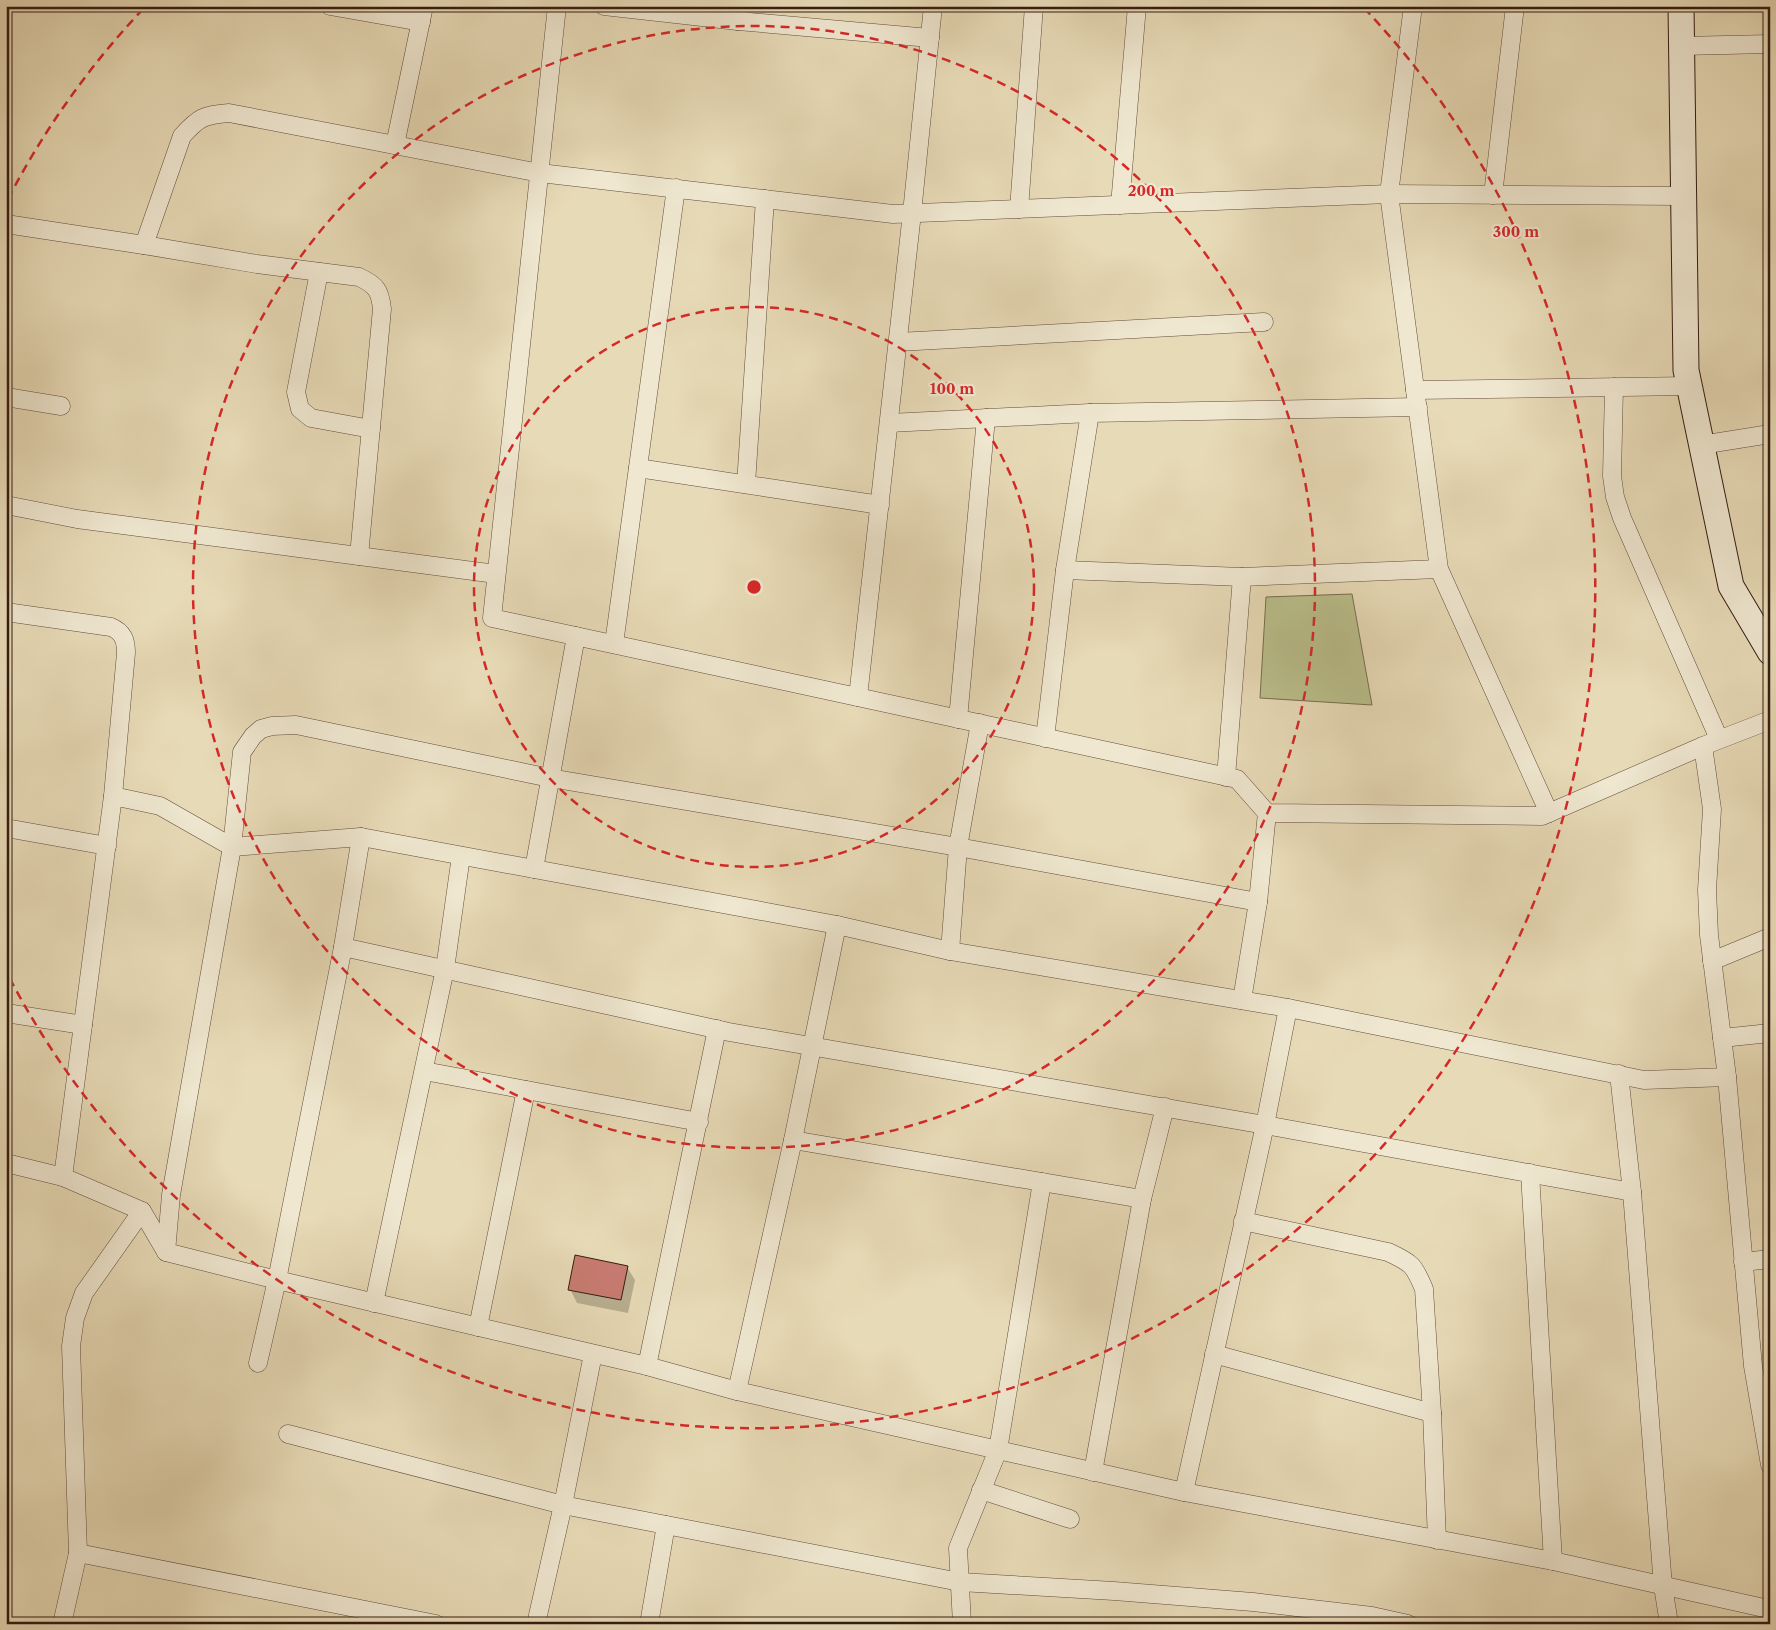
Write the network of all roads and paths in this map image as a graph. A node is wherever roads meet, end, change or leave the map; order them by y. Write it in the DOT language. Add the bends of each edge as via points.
graph roads {
  1 [pos="330,6"];
  2 [pos="558,6"];
  3 [pos="604,6"];
  4 [pos="933,6"];
  5 [pos="1034,6"];
  6 [pos="1137,6"];
  7 [pos="1413,6"];
  8 [pos="1515,6"];
  9 [pos="1681,6"];
  10 [pos="422,14"];
  11 [pos="738,14"];
  12 [pos="930,38"];
  13 [pos="1770,44"];
  14 [pos="1681,46"];
  15 [pos="396,145"];
  16 [pos="540,173"];
  17 [pos="676,188"];
  18 [pos="1389,194"];
  19 [pos="1492,195"];
  20 [pos="1683,196"];
  21 [pos="765,199"];
  22 [pos="1120,204"];
  23 [pos="1019,208"];
  24 [pos="912,213"];
  25 [pos="6,224"];
  26 [pos="144,245"];
  27 [pos="320,272"];
  28 [pos="1264,322"];
  29 [pos="898,342"];
  30 [pos="1689,386"];
  31 [pos="1614,387"];
  32 [pos="6,397"];
  33 [pos="1417,398"];
  34 [pos="61,406"];
  35 [pos="1090,413"];
  36 [pos="986,418"];
  37 [pos="889,423"];
  38 [pos="371,430"];
  39 [pos="1770,434"];
  40 [pos="1701,445"];
  41 [pos="638,468"];
  42 [pos="746,484"];
  43 [pos="880,504"];
  44 [pos="6,505"];
  45 [pos="359,556"];
  46 [pos="1439,569"];
  47 [pos="1065,570"];
  48 [pos="496,574"];
  49 [pos="1242,576"];
  50 [pos="6,612"];
  51 [pos="576,636"];
  52 [pos="614,644"];
  53 [pos="1770,652"];
  54 [pos="858,697"];
  55 [pos="958,719"];
  56 [pos="1770,720"];
  57 [pos="980,723"];
  58 [pos="1045,738"];
  59 [pos="1711,743"];
  60 [pos="1226,777"];
  61 [pos="550,778"];
  62 [pos="113,796"];
  63 [pos="1268,813"];
  64 [pos="1549,813"];
  65 [pos="6,828"];
  66 [pos="361,837"];
  67 [pos="107,846"];
  68 [pos="232,847"];
  69 [pos="958,847"];
  70 [pos="461,856"];
  71 [pos="534,869"];
  72 [pos="1258,902"];
  73 [pos="836,925"];
  74 [pos="1770,937"];
  75 [pos="343,947"];
  76 [pos="950,951"];
  77 [pos="1712,961"];
  78 [pos="445,969"];
  79 [pos="1242,1000"];
  80 [pos="1288,1008"];
  81 [pos="6,1013"];
  82 [pos="83,1025"];
  83 [pos="717,1029"];
  84 [pos="1770,1033"];
  85 [pos="1722,1038"];
  86 [pos="812,1046"];
  87 [pos="424,1071"];
  88 [pos="1618,1074"];
  89 [pos="1727,1077"];
  90 [pos="526,1090"];
  91 [pos="1165,1107"];
  92 [pos="699,1122"];
  93 [pos="1265,1125"];
  94 [pos="793,1140"];
  95 [pos="6,1163"];
  96 [pos="1530,1173"];
  97 [pos="63,1177"];
  98 [pos="1042,1182"];
  99 [pos="1632,1192"];
  100 [pos="1142,1199"];
  101 [pos="142,1211"];
  102 [pos="1243,1221"];
  103 [pos="166,1252"];
  104 [pos="1770,1259"];
  105 [pos="1743,1262"];
  106 [pos="277,1280"];
  107 [pos="374,1302"];
  108 [pos="478,1327"];
  109 [pos="593,1354"];
  110 [pos="1214,1354"];
  111 [pos="258,1363"];
  112 [pos="1762,1365"];
  113 [pos="646,1366"];
  114 [pos="737,1392"];
  115 [pos="1432,1413"];
  116 [pos="288,1434"];
  117 [pos="998,1450"];
  118 [pos="1770,1465"];
  119 [pos="1093,1472"];
  120 [pos="981,1490"];
  121 [pos="1184,1492"];
  122 [pos="562,1505"];
  123 [pos="1070,1519"];
  124 [pos="666,1525"];
  125 [pos="1437,1540"];
  126 [pos="78,1553"];
  127 [pos="1553,1561"];
  128 [pos="960,1582"];
  129 [pos="1663,1586"];
  130 [pos="1770,1608"];
  131 [pos="360,1617"];
  132 [pos="62,1624"];
  133 [pos="436,1624"];
  134 [pos="536,1624"];
  135 [pos="649,1624"];
  136 [pos="962,1624"];
  137 [pos="1408,1624"];
  138 [pos="1669,1624"];
  1 -- 10 [label="street"];
  2 -- 16 [label="street"];
  3 -- 11 [label="street"];
  4 -- 12 [label="street"];
  5 -- 23 [label="street"];
  6 -- 22 [label="street"];
  7 -- 18 [label="street"];
  8 -- 19 [label="street"];
  9 -- 14 [label="main road"];
  10 -- 15 [label="street"];
  11 -- 12 [label="street"];
  12 -- 24 [label="street"];
  13 -- 14 [label="street"];
  14 -- 20 [label="main road"];
  15 -- 16 [label="street"];
  15 -- 26 [label="street" via="229,113 209,114 194,122 182,136"];
  16 -- 17 [label="street"];
  16 -- 48 [label="street"];
  17 -- 21 [label="street"];
  17 -- 41 [label="street"];
  18 -- 19 [label="street"];
  18 -- 22 [label="street"];
  18 -- 33 [label="street"];
  19 -- 20 [label="street"];
  20 -- 30 [label="main road"];
  21 -- 24 [label="street" via="893,214"];
  21 -- 42 [label="street"];
  22 -- 23 [label="street"];
  23 -- 24 [label="street"];
  24 -- 29 [label="street"];
  25 -- 26 [label="street"];
  26 -- 27 [label="street"];
  27 -- 38 [label="street" via="359,277 371,283 381,298"];
  27 -- 38 [label="street" via="296,392 300,408 311,418"];
  28 -- 29 [label="street"];
  29 -- 37 [label="street"];
  30 -- 31 [label="street"];
  30 -- 40 [label="main road"];
  31 -- 33 [label="street"];
  31 -- 59 [label="street" via="1612,476 1615,497"];
  32 -- 34 [label="street"];
  33 -- 35 [label="street"];
  33 -- 46 [label="street"];
  35 -- 36 [label="street"];
  35 -- 47 [label="street"];
  36 -- 37 [label="street"];
  36 -- 55 [label="street"];
  37 -- 43 [label="street"];
  38 -- 45 [label="street"];
  39 -- 40 [label="street"];
  40 -- 53 [label="main road" via="1730,586"];
  41 -- 42 [label="street"];
  41 -- 52 [label="street"];
  42 -- 43 [label="street"];
  43 -- 54 [label="street"];
  44 -- 45 [label="street" via="77,519"];
  45 -- 48 [label="street"];
  46 -- 49 [label="street"];
  46 -- 64 [label="street"];
  47 -- 49 [label="street"];
  47 -- 58 [label="street"];
  48 -- 51 [label="street" via="492,618"];
  49 -- 60 [label="street"];
  50 -- 62 [label="street" via="111,626 123,636 126,653"];
  51 -- 52 [label="street"];
  51 -- 61 [label="street"];
  52 -- 54 [label="street"];
  54 -- 55 [label="street"];
  55 -- 57 [label="street"];
  56 -- 59 [label="street"];
  57 -- 58 [label="street"];
  57 -- 69 [label="street"];
  58 -- 60 [label="street"];
  59 -- 64 [label="street"];
  59 -- 77 [label="street" via="1712,809 1706,890"];
  60 -- 63 [label="street" via="1237,779"];
  61 -- 68 [label="street" via="296,725 272,726 261,729 242,752"];
  61 -- 69 [label="street"];
  61 -- 71 [label="street"];
  62 -- 67 [label="street"];
  62 -- 68 [label="street" via="160,806"];
  63 -- 64 [label="street" via="1542,816"];
  63 -- 72 [label="street"];
  65 -- 67 [label="street"];
  66 -- 68 [label="street"];
  66 -- 70 [label="street"];
  66 -- 75 [label="street"];
  67 -- 82 [label="street"];
  68 -- 103 [label="street" via="171,1195"];
  69 -- 72 [label="street"];
  69 -- 76 [label="street"];
  70 -- 71 [label="street"];
  70 -- 78 [label="street"];
  71 -- 73 [label="street"];
  72 -- 79 [label="street"];
  73 -- 76 [label="street"];
  73 -- 86 [label="street"];
  74 -- 77 [label="street"];
  75 -- 78 [label="street"];
  75 -- 106 [label="street"];
  76 -- 79 [label="street"];
  77 -- 85 [label="street"];
  78 -- 83 [label="street"];
  78 -- 87 [label="street"];
  79 -- 80 [label="street"];
  80 -- 88 [label="street"];
  80 -- 93 [label="street"];
  81 -- 82 [label="street"];
  82 -- 97 [label="street"];
  83 -- 86 [label="street"];
  83 -- 92 [label="street"];
  84 -- 85 [label="street"];
  85 -- 89 [label="street"];
  86 -- 91 [label="street"];
  86 -- 94 [label="street"];
  87 -- 90 [label="street"];
  87 -- 107 [label="street"];
  88 -- 89 [label="street" via="1644,1080"];
  88 -- 99 [label="street"];
  89 -- 105 [label="street"];
  90 -- 92 [label="street"];
  90 -- 108 [label="street"];
  91 -- 93 [label="street"];
  91 -- 100 [label="street"];
  92 -- 113 [label="street"];
  93 -- 96 [label="street"];
  93 -- 102 [label="street"];
  94 -- 98 [label="street"];
  94 -- 114 [label="street"];
  95 -- 97 [label="street"];
  96 -- 99 [label="street"];
  96 -- 127 [label="street"];
  97 -- 101 [label="street"];
  98 -- 100 [label="street"];
  98 -- 117 [label="street"];
  99 -- 129 [label="street"];
  100 -- 119 [label="street"];
  101 -- 103 [label="street"];
  101 -- 126 [label="street" via="84,1293 74,1318 71,1346"];
  102 -- 110 [label="street"];
  102 -- 115 [label="street" via="1388,1252 1407,1261 1416,1271 1424,1289"];
  103 -- 106 [label="street"];
  104 -- 105 [label="street"];
  105 -- 112 [label="street"];
  106 -- 107 [label="street"];
  106 -- 111 [label="street"];
  107 -- 108 [label="street"];
  108 -- 109 [label="street"];
  109 -- 113 [label="street"];
  109 -- 122 [label="street"];
  110 -- 115 [label="street"];
  110 -- 121 [label="street"];
  112 -- 118 [label="street"];
  113 -- 114 [label="street"];
  114 -- 117 [label="street"];
  115 -- 125 [label="street"];
  116 -- 122 [label="street"];
  117 -- 119 [label="street"];
  117 -- 120 [label="street"];
  119 -- 121 [label="street"];
  120 -- 123 [label="street"];
  120 -- 128 [label="street" via="958,1548"];
  121 -- 125 [label="street"];
  122 -- 124 [label="street"];
  122 -- 134 [label="street"];
  124 -- 128 [label="street"];
  124 -- 135 [label="street"];
  125 -- 127 [label="street"];
  126 -- 131 [label="street"];
  126 -- 132 [label="street"];
  127 -- 129 [label="street"];
  128 -- 136 [label="street"];
  128 -- 137 [label="street" via="1253,1602 1372,1616"];
  129 -- 130 [label="street"];
  129 -- 138 [label="street"];
  131 -- 133 [label="street"];
}
